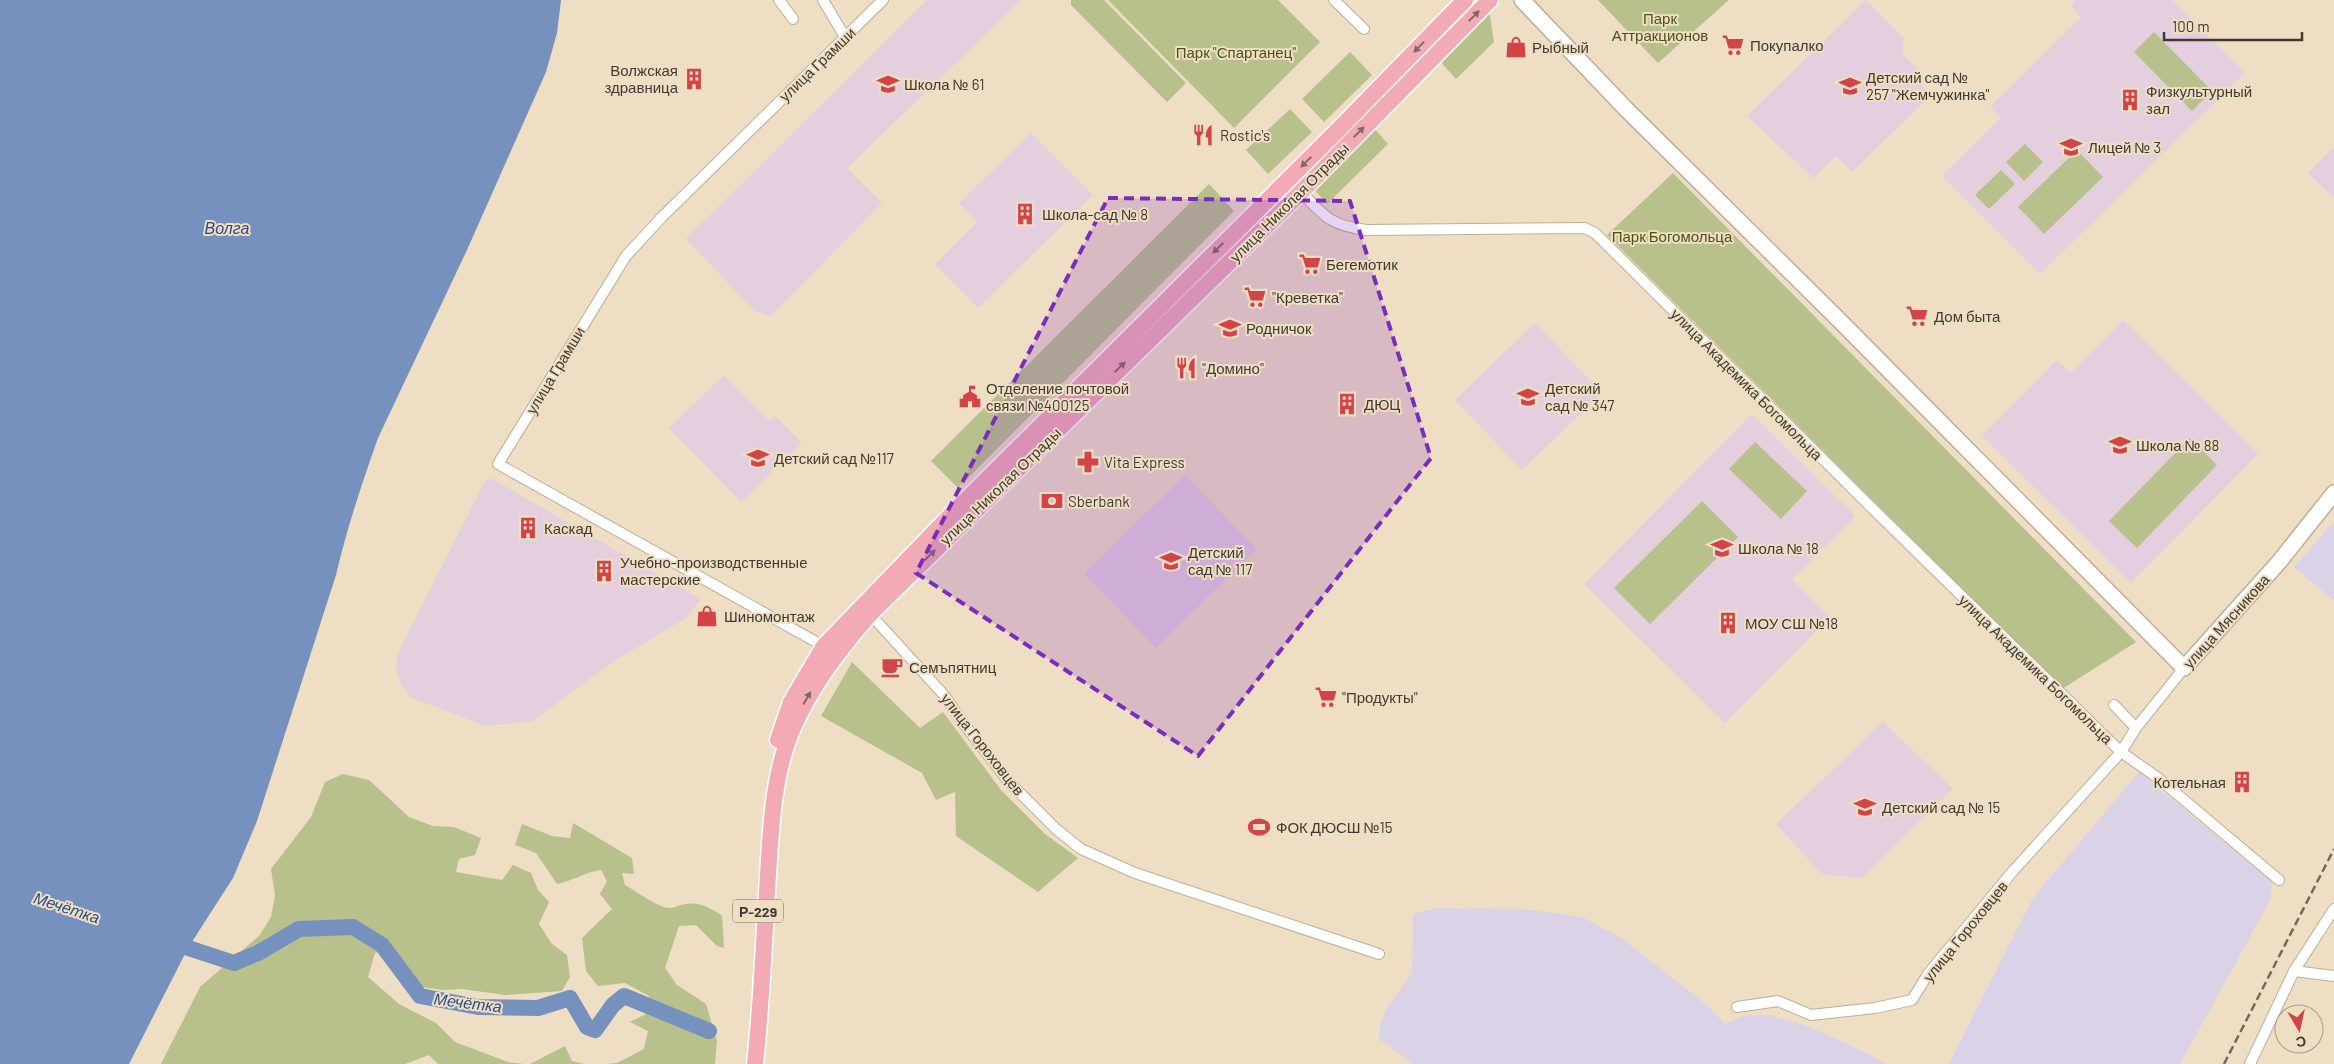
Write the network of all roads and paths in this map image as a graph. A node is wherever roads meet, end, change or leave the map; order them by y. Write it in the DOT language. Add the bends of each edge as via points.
graph roads {
  1 [pos="779,0"];
  2 [pos="823,0"];
  3 [pos="884,0"];
  4 [pos="1334,0"];
  5 [pos="1465,0"];
  6 [pos="1490,0"];
  7 [pos="1522,0"];
  8 [pos="793,19"];
  9 [pos="1364,29"];
  10 [pos="845,37"];
  11 [pos="1301,192"];
  12 [pos="2334,493"];
  13 [pos="870,614"];
  14 [pos="831,650"];
  15 [pos="2184,668"];
  16 [pos="2114,705"];
  17 [pos="2136,728"];
  18 [pos="2121,752"];
  19 [pos="2278,880"];
  20 [pos="2334,909"];
  21 [pos="1379,954"];
  22 [pos="2294,971"];
  23 [pos="2334,976"];
  24 [pos="1737,1007"];
  25 [pos="749,1064"];
  26 [pos="755,1064"];
  27 [pos="2250,1064"];
  1 -- 8 [label="street"];
  2 -- 10 [label="street"];
  3 -- 10 [label="street, улица Грамши"];
  4 -- 9 [label="street"];
  5 -- 14 [label="main road, улица Николая Отрады, one-way" via="946,520"];
  11 -- 6 [label="main road, улица Николая Отрады, one-way"];
  7 -- 15 [label="street" via="1626,109"];
  10 -- 14 [label="street, улица Грамши" via="626,256 498,464"];
  13 -- 11 [label="main road, улица Николая Отрады, one-way"];
  11 -- 18 [label="street, улица Академика Богомольца" via="1332,222 1366,230 1585,228 1595,233"];
  12 -- 15 [label="street, улица Мясникова" via="2279,562"];
  13 -- 14 [label="main road, улица Николая Отрады"];
  13 -- 21 [label="street, улица Гороховцев" via="944,695 1009,782 1081,849 1135,873"];
  14 -- 25 [label="main road, улица Николая Отрады / Р-229" via="791,702 772,759 763,827"];
  26 -- 14 [label="main road, улица Николая Отрады / Р-229, one-way" via="779,771 792,731"];
  15 -- 17 [label="street, улица Мясникова"];
  16 -- 17 [label="street"];
  17 -- 18 [label="street, улица Мясникова"];
  18 -- 19 [label="street, улица Академика Богомольца" via="2158,778"];
  18 -- 24 [label="street, улица Гороховцев" via="2013,870 1928,974 1912,1000 1875,1008 1810,1015 1778,1001"];
  20 -- 22 [label="street"];
  22 -- 23 [label="street"];
  22 -- 27 [label="street"];
}
